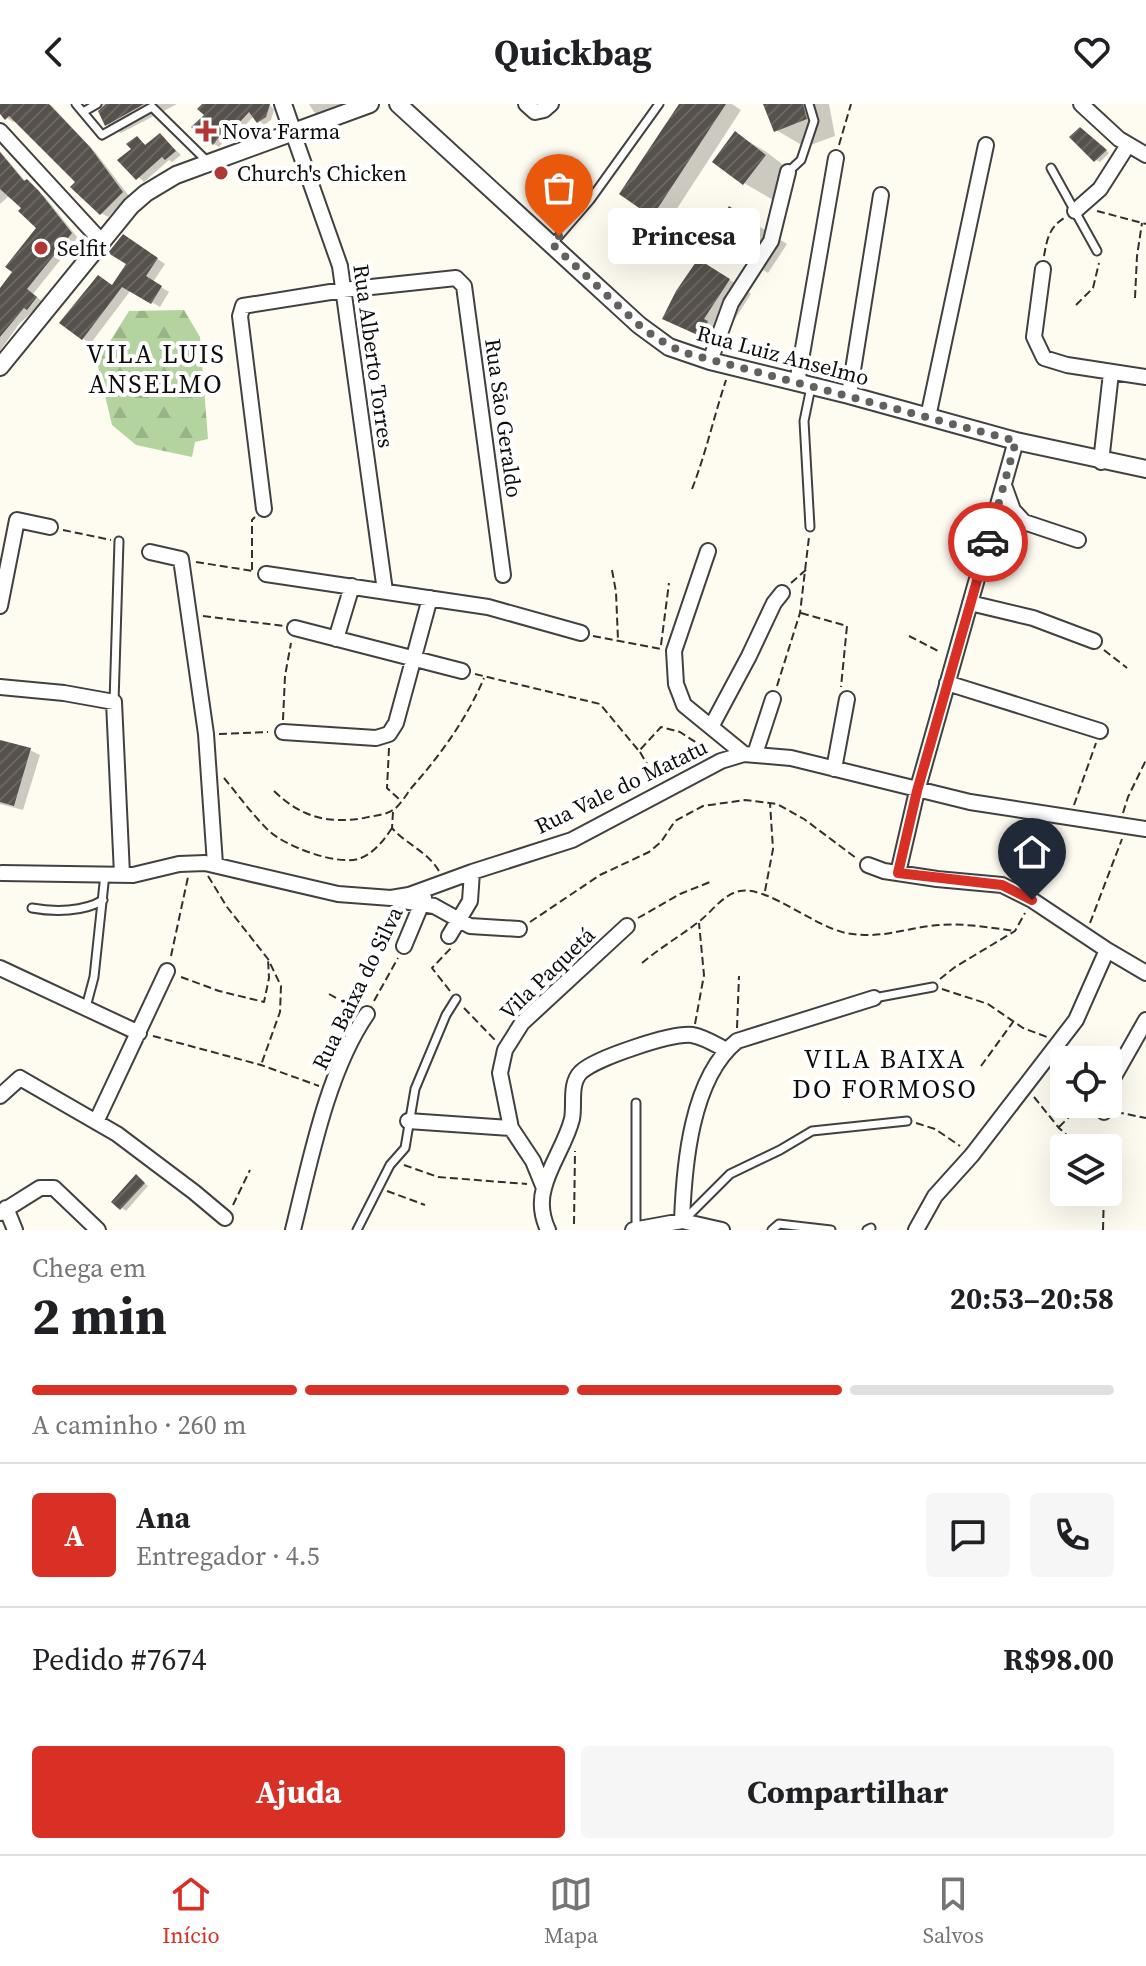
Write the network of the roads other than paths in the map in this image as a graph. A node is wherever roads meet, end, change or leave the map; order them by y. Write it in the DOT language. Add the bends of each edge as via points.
graph roads {
  1 [pos="76,104"];
  2 [pos="97,104"];
  3 [pos="283,104"];
  4 [pos="370,104"];
  5 [pos="398,104"];
  6 [pos="526,104"];
  7 [pos="551,104"];
  8 [pos="659,104"];
  9 [pos="809,104"];
  10 [pos="1081,104"];
  11 [pos="155,106"];
  12 [pos="83,112"];
  13 [pos="0,131"];
  14 [pos="293,133"];
  15 [pos="986,145"];
  16 [pos="1128,145"];
  17 [pos="1146,155"];
  18 [pos="836,158"];
  19 [pos="209,163"];
  20 [pos="1051,168"];
  21 [pos="788,172"];
  22 [pos="881,195"];
  23 [pos="1078,208"];
  24 [pos="102,242"];
  25 [pos="552,244"];
  26 [pos="1097,251"];
  27 [pos="1043,269"];
  28 [pos="343,290"];
  29 [pos="710,361"];
  30 [pos="0,367"];
  31 [pos="1111,373"];
  32 [pos="1146,377"];
  33 [pos="804,384"];
  34 [pos="849,395"];
  35 [pos="928,417"];
  36 [pos="1016,441"];
  37 [pos="1101,462"];
  38 [pos="1146,469"];
  39 [pos="1004,487"];
  40 [pos="264,509"];
  41 [pos="50,527"];
  42 [pos="810,527"];
  43 [pos="1078,540"];
  44 [pos="119,541"];
  45 [pos="708,551"];
  46 [pos="150,552"];
  47 [pos="259,572"];
  48 [pos="503,575"];
  49 [pos="352,586"];
  50 [pos="1,589"];
  51 [pos="385,591"];
  52 [pos="782,593"];
  53 [pos="430,598"];
  54 [pos="970,603"];
  55 [pos="0,606"];
  56 [pos="295,628"];
  57 [pos="581,633"];
  58 [pos="336,639"];
  59 [pos="1094,641"];
  60 [pos="412,659"];
  61 [pos="462,671"];
  62 [pos="947,683"];
  63 [pos="0,687"];
  64 [pos="773,699"];
  65 [pos="847,699"];
  66 [pos="114,702"];
  67 [pos="717,731"];
  68 [pos="1100,731"];
  69 [pos="283,732"];
  70 [pos="750,754"];
  71 [pos="834,769"];
  72 [pos="917,791"];
  73 [pos="1146,829"];
  74 [pos="204,863"];
  75 [pos="868,865"];
  76 [pos="472,872"];
  77 [pos="2,873"];
  78 [pos="898,873"];
  79 [pos="105,874"];
  80 [pos="122,874"];
  81 [pos="424,897"];
  82 [pos="103,900"];
  83 [pos="32,908"];
  84 [pos="459,921"];
  85 [pos="627,926"];
  86 [pos="519,929"];
  87 [pos="449,936"];
  88 [pos="404,946"];
  89 [pos="1107,950"];
  90 [pos="0,968"];
  91 [pos="167,971"];
  92 [pos="1146,973"];
  93 [pos="933,987"];
  94 [pos="874,998"];
  95 [pos="456,999"];
  96 [pos="86,1007"];
  97 [pos="367,1014"];
  98 [pos="1146,1020"];
  99 [pos="139,1033"];
  100 [pos="731,1046"];
  101 [pos="1122,1064"];
  102 [pos="0,1096"];
  103 [pos="636,1103"];
  104 [pos="408,1121"];
  105 [pos="907,1121"];
  106 [pos="96,1122"];
  107 [pos="511,1128"];
  108 [pos="544,1188"];
  109 [pos="3,1210"];
  110 [pos="225,1218"];
  111 [pos="682,1221"];
  112 [pos="15,1230"];
  113 [pos="98,1230"];
  114 [pos="293,1230"];
  115 [pos="357,1230"];
  116 [pos="548,1230"];
  117 [pos="634,1230"];
  118 [pos="722,1230"];
  119 [pos="772,1230"];
  120 [pos="831,1230"];
  121 [pos="916,1230"];
  1 -- 12 [label="lane"];
  2 -- 12 [label="lane"];
  3 -- 14 [label="street"];
  4 -- 14 [label="street"];
  5 -- 25 [label="street, Rua Luiz Anselmo"];
  6 -- 7 [label="street" via="535,112"];
  8 -- 25 [label="lane"];
  9 -- 21 [label="lane" via="814,121 801,160"];
  10 -- 16 [label="street"];
  11 -- 12 [label="lane" via="102,135"];
  11 -- 19 [label="lane"];
  13 -- 24 [label="street"];
  14 -- 19 [label="street"];
  14 -- 28 [label="street, Rua Alberto Torres" via="334,244"];
  15 -- 35 [label="street"];
  16 -- 17 [label="street"];
  16 -- 23 [label="street" via="1100,189"];
  18 -- 33 [label="street"];
  19 -- 24 [label="street" via="146,193"];
  20 -- 23 [label="lane"];
  21 -- 29 [label="street" via="771,241 731,303"];
  22 -- 34 [label="street"];
  23 -- 26 [label="lane"];
  24 -- 30 [label="street"];
  25 -- 29 [label="street, Rua Luiz Anselmo" via="656,338"];
  27 -- 31 [label="street" via="1035,326 1044,358"];
  28 -- 40 [label="street" via="249,304 240,311"];
  28 -- 48 [label="street, Rua Sāo Geraldo" via="449,277 464,286"];
  28 -- 51 [label="street, Rua Alberto Torres"];
  29 -- 33 [label="street, Rua Luiz Anselmo"];
  31 -- 32 [label="street"];
  31 -- 37 [label="street"];
  33 -- 34 [label="street, Rua Luiz Anselmo"];
  33 -- 42 [label="lane"];
  34 -- 35 [label="street, Rua Luiz Anselmo"];
  35 -- 36 [label="street, Rua Luiz Anselmo"];
  36 -- 37 [label="street, Rua Luiz Anselmo"];
  36 -- 39 [label="street"];
  37 -- 38 [label="street, Rua Luiz Anselmo"];
  39 -- 43 [label="street" via="1024,522"];
  39 -- 54 [label="street"];
  41 -- 50 [label="street" via="17,520"];
  44 -- 66 [label="lane"];
  45 -- 67 [label="street" via="674,651 673,669 684,705"];
  46 -- 74 [label="street" via="181,559 206,734"];
  47 -- 49 [label="street"];
  49 -- 51 [label="street"];
  49 -- 58 [label="street"];
  50 -- 55 [label="street"];
  51 -- 53 [label="street"];
  52 -- 67 [label="street"];
  53 -- 57 [label="street" via="488,607"];
  53 -- 60 [label="street"];
  54 -- 59 [label="street" via="1033,618"];
  54 -- 62 [label="street"];
  56 -- 58 [label="street"];
  58 -- 60 [label="street"];
  60 -- 61 [label="street"];
  60 -- 69 [label="street" via="396,723 383,736"];
  62 -- 68 [label="street"];
  62 -- 72 [label="street"];
  63 -- 66 [label="street"];
  64 -- 70 [label="street"];
  65 -- 71 [label="street"];
  66 -- 80 [label="street"];
  67 -- 70 [label="street"];
  70 -- 71 [label="street"];
  70 -- 76 [label="street, Rua Vale do Matatu" via="721,761 572,840"];
  71 -- 72 [label="street"];
  72 -- 73 [label="street"];
  72 -- 78 [label="street"];
  74 -- 80 [label="street, Rua Vale do Matatu"];
  74 -- 81 [label="street, Rua Vale do Matatu" via="338,894"];
  75 -- 78 [label="street"];
  76 -- 81 [label="street, Rua Vale do Matatu"];
  76 -- 84 [label="street" via="472,891"];
  77 -- 79 [label="street, Rua Vale do Matatu"];
  78 -- 89 [label="street" via="1002,885"];
  79 -- 80 [label="street, Rua Vale do Matatu"];
  79 -- 82 [label="lane"];
  81 -- 84 [label="street"];
  81 -- 88 [label="street, Rua Baixa do Silva"];
  82 -- 83 [label="lane" via="80,909"];
  82 -- 96 [label="lane"];
  84 -- 86 [label="street" via="480,928"];
  84 -- 87 [label="street"];
  85 -- 107 [label="street, Vila Paquetá" via="522,1023 505,1050 500,1073"];
  89 -- 92 [label="street"];
  89 -- 121 [label="street" via="1080,1013 935,1196"];
  90 -- 96 [label="street"];
  91 -- 99 [label="street"];
  93 -- 94 [label="lane"];
  94 -- 100 [label="street"];
  95 -- 104 [label="lane" via="415,1089"];
  96 -- 99 [label="street"];
  97 -- 114 [label="street, Rua Baixa do Silva" via="332,1090"];
  98 -- 101 [label="street"];
  99 -- 106 [label="street"];
  100 -- 108 [label="street" via="678,1035 584,1069 575,1080 568,1132"];
  100 -- 111 [label="street" via="709,1079 694,1123"];
  102 -- 106 [label="street" via="20,1078"];
  103 -- 117 [label="lane"];
  104 -- 107 [label="street"];
  104 -- 115 [label="lane" via="406,1145"];
  105 -- 111 [label="lane" via="812,1131 730,1174"];
  106 -- 110 [label="street"];
  107 -- 108 [label="street, Vila Paquetá"];
  108 -- 116 [label="street"];
  109 -- 112 [label="street"];
  109 -- 113 [label="street" via="40,1188 54,1188"];
  111 -- 117 [label="street"];
  111 -- 118 [label="street"];
  119 -- 120 [label="lane" via="779,1224"];
}
